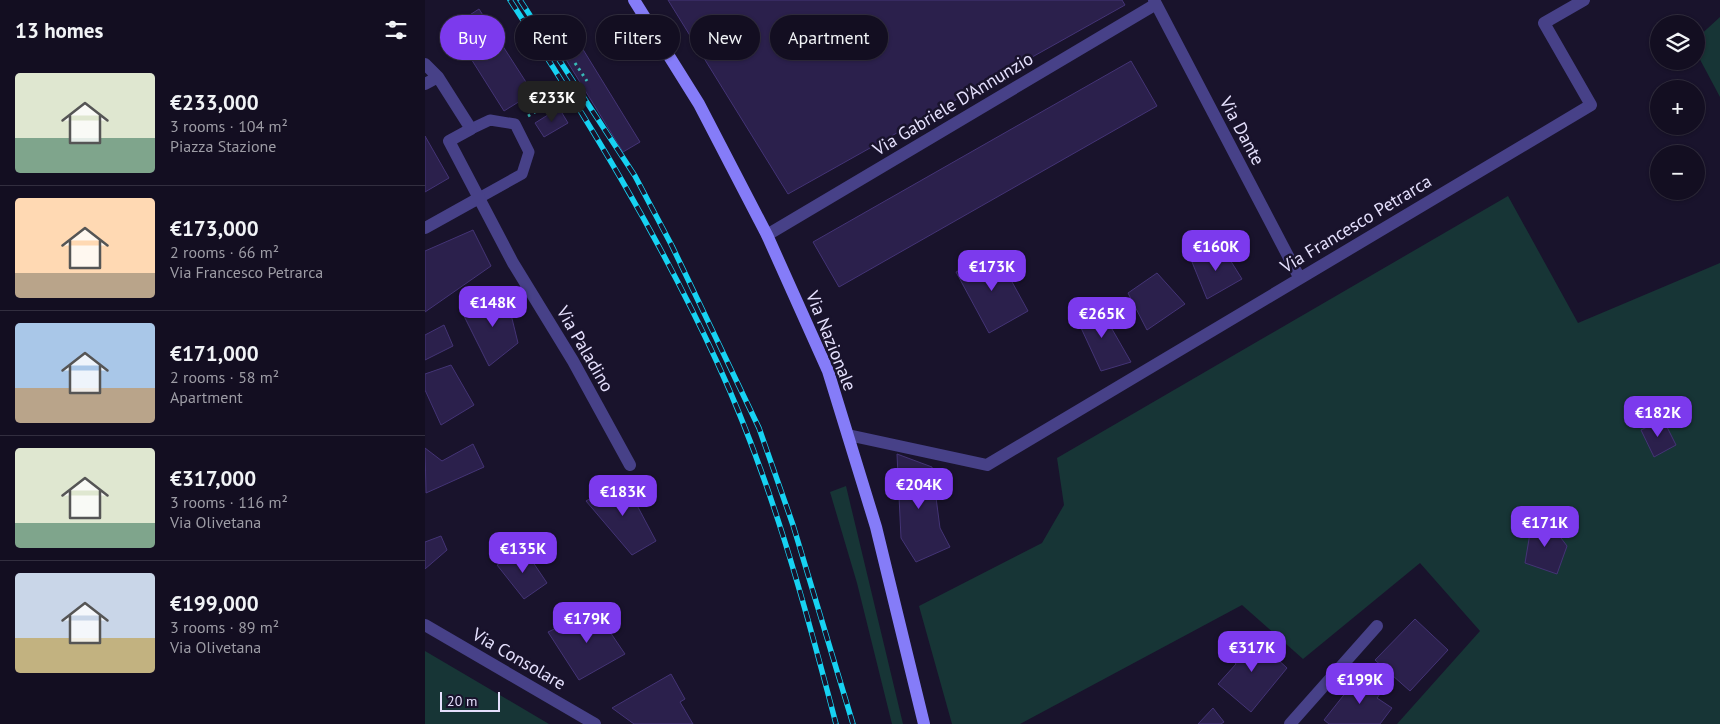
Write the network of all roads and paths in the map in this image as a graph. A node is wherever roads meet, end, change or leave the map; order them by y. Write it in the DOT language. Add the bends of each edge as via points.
graph roads {
  1 [pos="634,0"];
  2 [pos="1583,0"];
  3 [pos="1158,1"];
  4 [pos="575,63"];
  5 [pos="425,64"];
  6 [pos="438,77"];
  7 [pos="587,81"];
  8 [pos="425,84"];
  9 [pos="558,99"];
  10 [pos="543,107"];
  11 [pos="471,129"];
  12 [pos="479,198"];
  13 [pos="425,228"];
  14 [pos="767,235"];
  15 [pos="1299,278"];
  16 [pos="848,435"];
  17 [pos="631,465"];
  18 [pos="425,625"];
  19 [pos="1377,626"];
  20 [pos="595,724"];
  21 [pos="924,724"];
  22 [pos="1290,724"];
  1 -- 14 [label="main road, Via Nazionale" via="699,104"];
  2 -- 15 [label="street, Via Francesco Petrarca" via="1544,23 1591,105"];
  3 -- 14 [label="street, Via Gabriele D'Annunzio"];
  3 -- 15 [label="street, Via Dante"];
  4 -- 7 [label="path"];
  5 -- 6 [label="street"];
  6 -- 8 [label="street"];
  6 -- 11 [label="street"];
  9 -- 10 [label="path"];
  11 -- 12 [label="street, Via Paladino" via="449,141"];
  11 -- 12 [label="lane" via="490,120 515,124 529,152 522,174"];
  12 -- 13 [label="street"];
  12 -- 17 [label="street, Via Paladino" via="513,263"];
  14 -- 16 [label="main road, Via Nazionale" via="828,371"];
  15 -- 16 [label="street, Via Francesco Petrarca" via="987,465"];
  16 -- 21 [label="main road, Via Nazionale" via="877,527"];
  18 -- 20 [label="street, Via Consolare"];
  19 -- 22 [label="street"];
}
